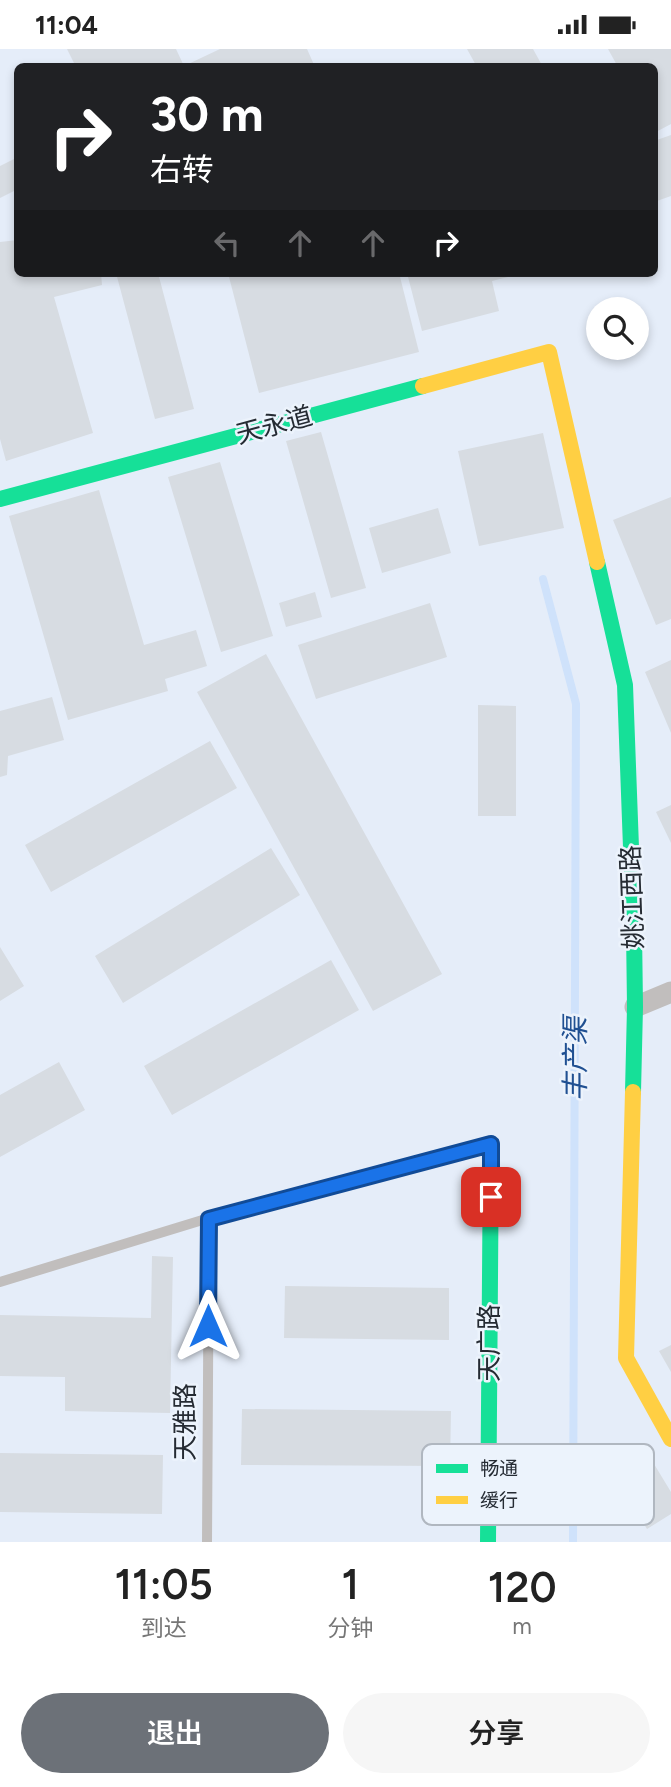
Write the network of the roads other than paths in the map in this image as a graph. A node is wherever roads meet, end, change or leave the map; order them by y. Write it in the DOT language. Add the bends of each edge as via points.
graph roads {
  1 [pos="549,352"];
  2 [pos="0,499"];
  3 [pos="671,992"];
  4 [pos="635,1007"];
  5 [pos="491,1144"];
  6 [pos="209,1219"];
  7 [pos="0,1282"];
  8 [pos="671,1439"];
  9 [pos="489,1444"];
  10 [pos="207,1542"];
  1 -- 2 [label="street, 天永道"];
  1 -- 4 [label="street, 姚江西路" via="625,685"];
  3 -- 4 [label="street"];
  4 -- 8 [label="street, 姚江西路" via="626,1358"];
  5 -- 6 [label="lane"];
  5 -- 9 [label="street, 天广路"];
  6 -- 7 [label="lane"];
  6 -- 10 [label="lane, 天雅路"];
}
